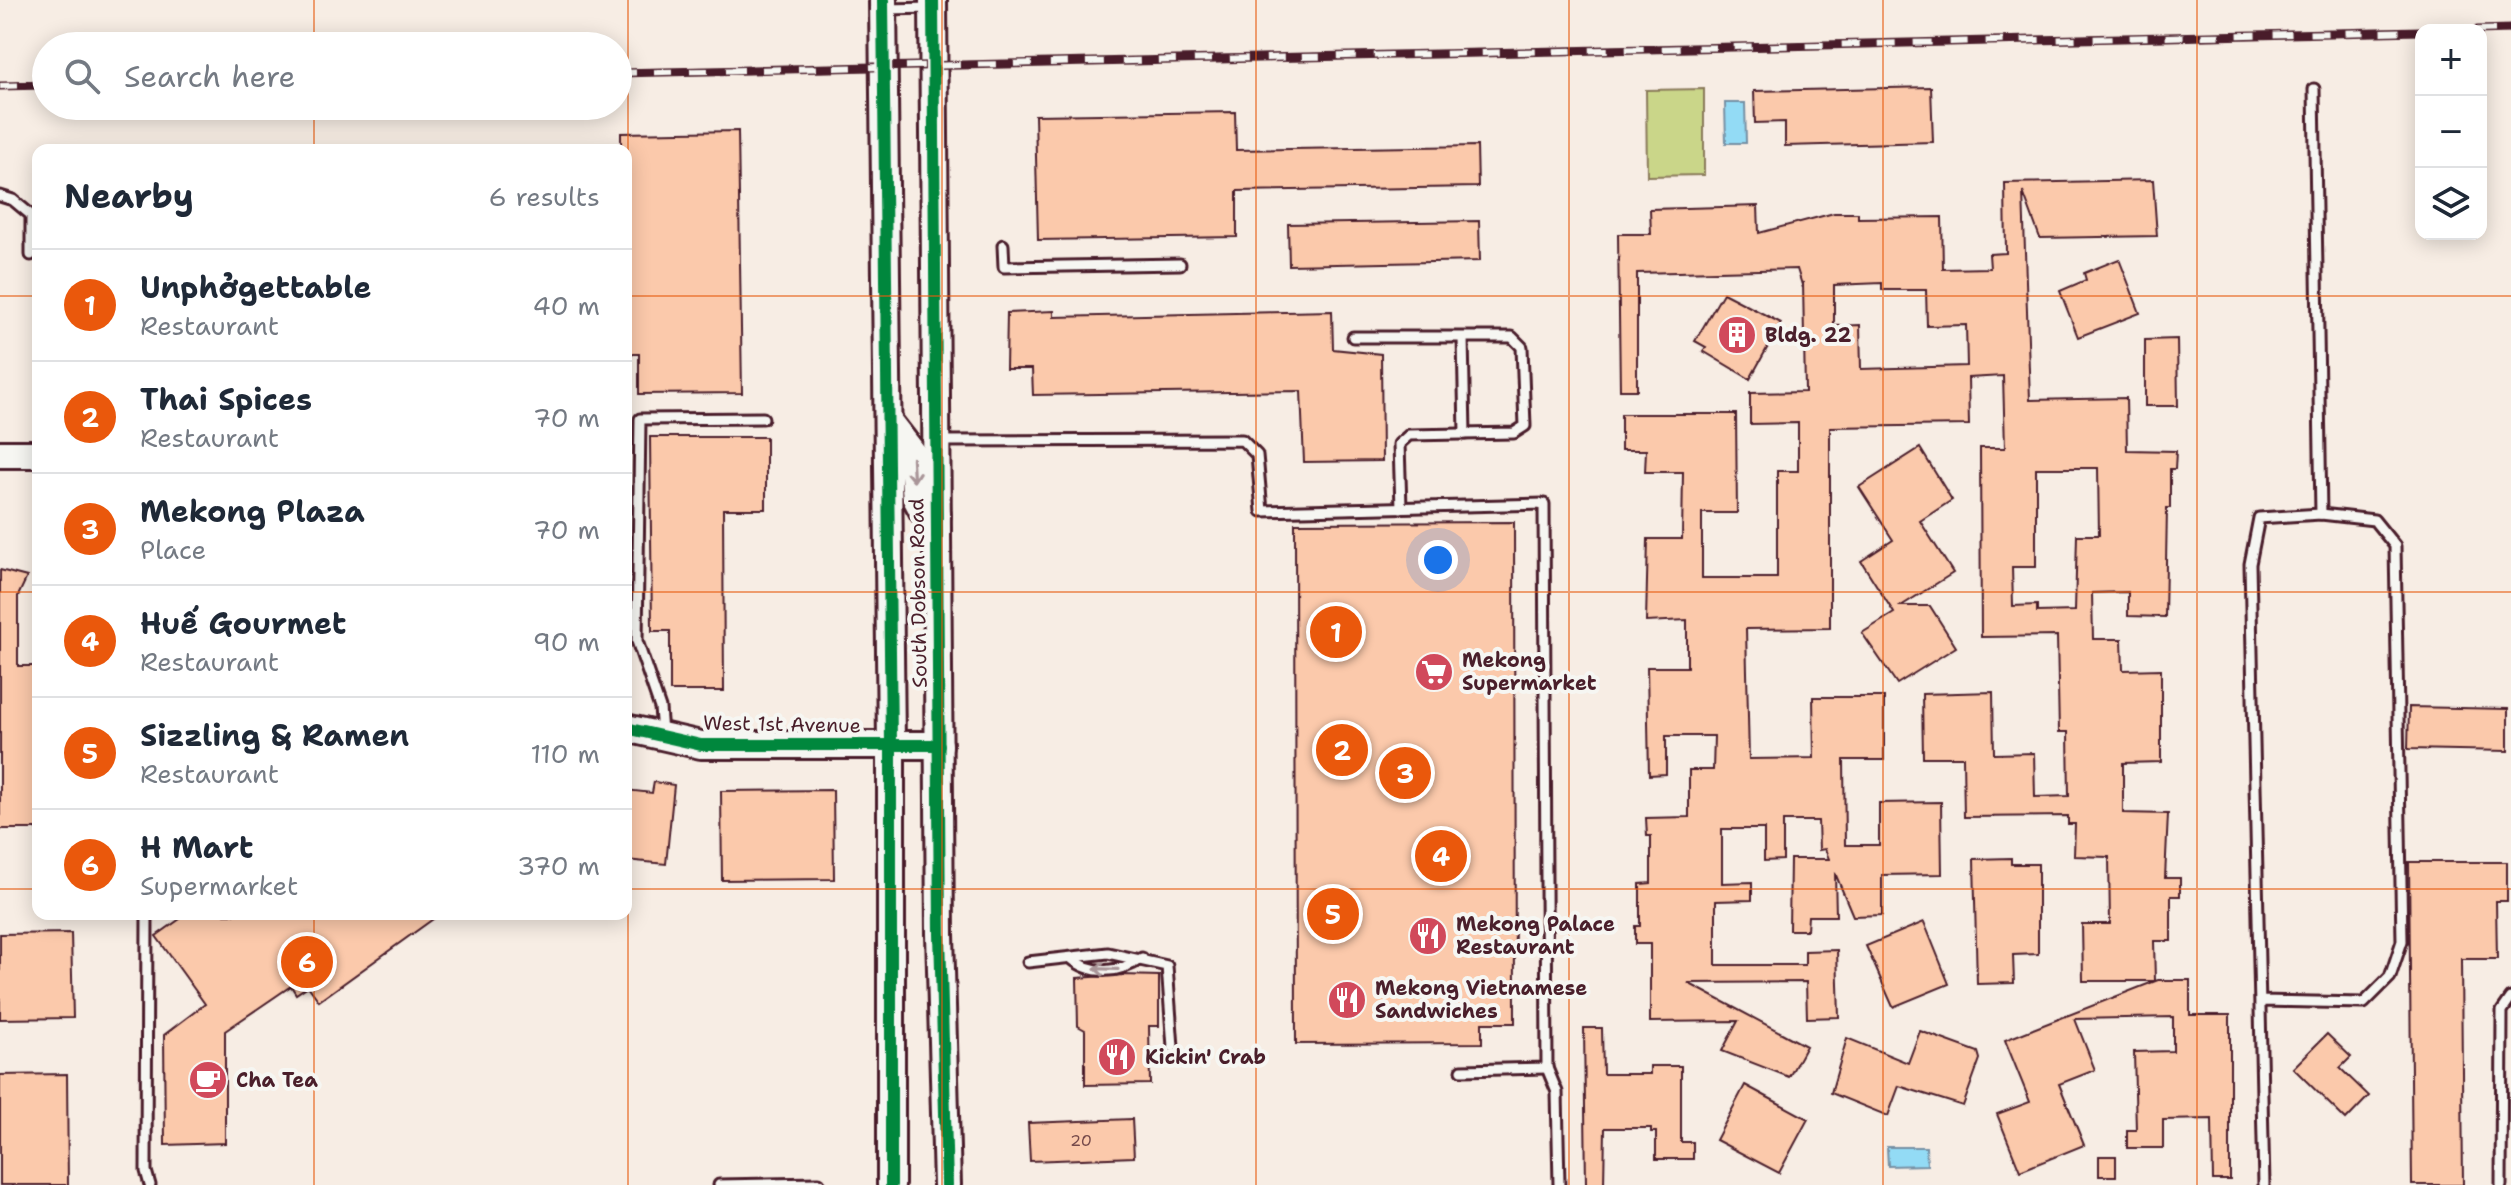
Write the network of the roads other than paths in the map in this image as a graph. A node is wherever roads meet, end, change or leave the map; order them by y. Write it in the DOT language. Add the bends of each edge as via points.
graph roads {
  1 [pos="883,4"];
  2 [pos="933,4"];
  3 [pos="2314,89"];
  4 [pos="0,196"];
  5 [pos="1003,245"];
  6 [pos="31,255"];
  7 [pos="1180,264"];
  8 [pos="1353,337"];
  9 [pos="1463,338"];
  10 [pos="763,418"];
  11 [pos="888,421"];
  12 [pos="1465,434"];
  13 [pos="937,441"];
  14 [pos="0,454"];
  15 [pos="32,454"];
  16 [pos="1401,508"];
  17 [pos="2321,514"];
  18 [pos="937,515"];
  19 [pos="632,730"];
  20 [pos="663,739"];
  21 [pos="891,745"];
  22 [pos="939,745"];
  23 [pos="147,920"];
  24 [pos="1071,958"];
  25 [pos="1142,958"];
  26 [pos="1028,962"];
  27 [pos="2511,998"];
  28 [pos="2261,1001"];
  29 [pos="1173,1047"];
  30 [pos="1547,1068"];
  31 [pos="1462,1070"];
  32 [pos="819,1183"];
  33 [pos="150,1185"];
  34 [pos="719,1185"];
  35 [pos="891,1185"];
  36 [pos="947,1185"];
  37 [pos="1559,1185"];
  38 [pos="2264,1185"];
  39 [pos="2501,1185"];
  1 -- 2 [label="lane"];
  1 -- 11 [label="main road, South Dobson Road"];
  2 -- 13 [label="main road, South Dobson Road"];
  3 -- 17 [label="lane"];
  4 -- 6 [label="lane" via="31,215"];
  5 -- 7 [label="lane" via="1004,267"];
  8 -- 9 [label="lane"];
  9 -- 12 [label="lane"];
  9 -- 12 [label="lane" via="1512,337 1522,347 1525,426 1514,433"];
  10 -- 20 [label="lane" via="640,419 637,641 660,708"];
  11 -- 18 [label="main road, one-way" via="912,452 916,498 923,511"];
  11 -- 21 [label="main road, South Dobson Road"];
  12 -- 16 [label="lane" via="1409,435 1399,444"];
  13 -- 16 [label="lane" via="1242,440 1257,455 1262,511"];
  13 -- 18 [label="main road, South Dobson Road"];
  14 -- 15 [label="main road"];
  16 -- 30 [label="lane" via="1544,504"];
  17 -- 28 [label="lane" via="2259,518 2250,564"];
  17 -- 28 [label="lane" via="2374,520 2395,546 2402,941 2390,977 2364,1003"];
  18 -- 22 [label="main road, South Dobson Road"];
  19 -- 20 [label="main road, West 1st Avenue"];
  20 -- 21 [label="main road, West 1st Avenue" via="743,746"];
  21 -- 22 [label="main road, West 1st Avenue"];
  21 -- 35 [label="main road, South Dobson Road"];
  22 -- 36 [label="main road, South Dobson Road"];
  23 -- 33 [label="lane"];
  24 -- 25 [label="lane" via="1108,953"];
  25 -- 24 [label="lane, one-way" via="1109,971 1081,966"];
  24 -- 26 [label="lane"];
  25 -- 29 [label="lane" via="1167,966"];
  27 -- 39 [label="lane" via="2502,1011"];
  28 -- 38 [label="lane"];
  30 -- 31 [label="lane"];
  30 -- 37 [label="lane" via="1557,1092"];
  32 -- 34 [label="lane"];
}
